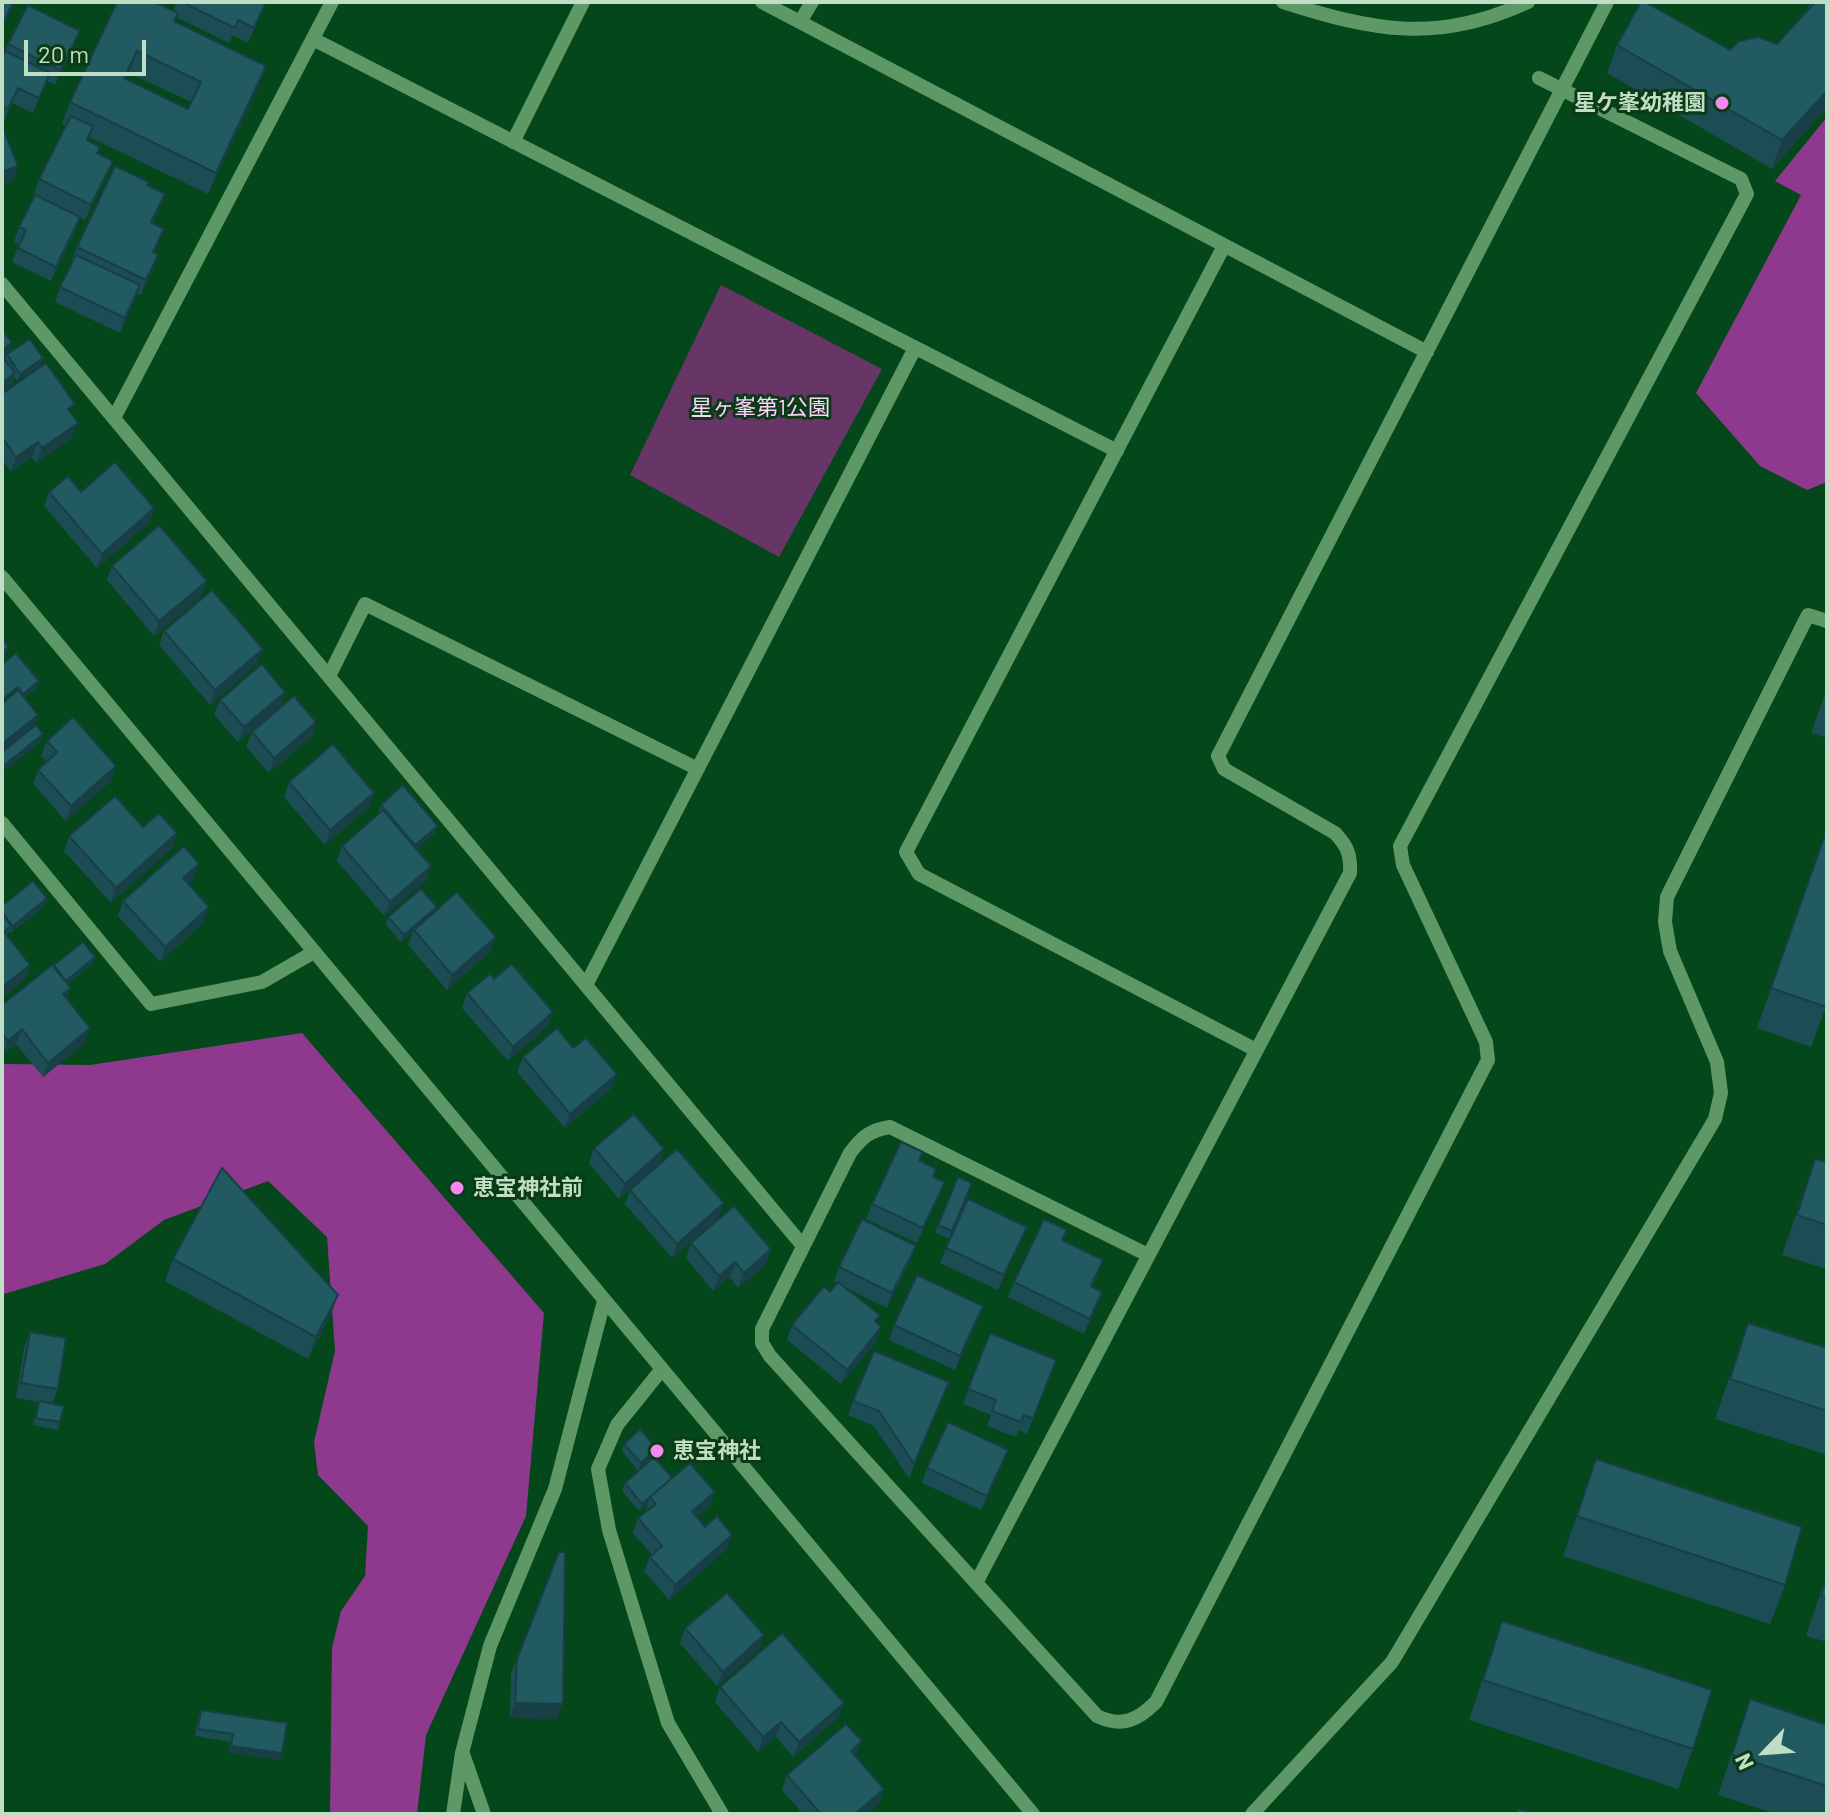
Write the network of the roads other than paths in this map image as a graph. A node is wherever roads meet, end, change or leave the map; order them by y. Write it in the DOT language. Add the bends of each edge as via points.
graph roads {
  1 [pos="332,2"];
  2 [pos="583,2"];
  3 [pos="762,2"];
  4 [pos="812,2"];
  5 [pos="1283,2"];
  6 [pos="1528,2"];
  7 [pos="1607,2"];
  8 [pos="800,22"];
  9 [pos="313,39"];
  10 [pos="1539,78"];
  11 [pos="1562,90"];
  12 [pos="513,142"];
  13 [pos="1224,246"];
  14 [pos="2,284"];
  15 [pos="915,348"];
  16 [pos="1427,352"];
  17 [pos="114,418"];
  18 [pos="1117,451"];
  19 [pos="2,577"];
  20 [pos="1827,621"];
  21 [pos="329,676"];
  22 [pos="698,769"];
  23 [pos="2,823"];
  24 [pos="314,952"];
  25 [pos="586,985"];
  26 [pos="1256,1050"];
  27 [pos="803,1246"];
  28 [pos="1148,1255"];
  29 [pos="604,1301"];
  30 [pos="662,1369"];
  31 [pos="976,1583"];
  32 [pos="462,1753"];
  33 [pos="453,1814"];
  34 [pos="484,1814"];
  35 [pos="722,1814"];
  36 [pos="1033,1814"];
  37 [pos="1252,1814"];
  1 -- 9 [label="street"];
  2 -- 12 [label="street"];
  3 -- 8 [label="street"];
  4 -- 8 [label="street"];
  5 -- 6 [label="street" via="1334,18 1410,31 1455,27"];
  7 -- 11 [label="street"];
  8 -- 13 [label="street"];
  9 -- 12 [label="street"];
  9 -- 17 [label="street"];
  10 -- 11 [label="street"];
  11 -- 16 [label="street"];
  11 -- 31 [label="street" via="1741,179 1747,194 1400,846 1403,865 1486,1042 1488,1060 1156,1702 1143,1716 1112,1723 1097,1716"];
  12 -- 15 [label="street"];
  13 -- 16 [label="street"];
  13 -- 18 [label="street"];
  14 -- 17 [label="street"];
  15 -- 18 [label="street"];
  15 -- 22 [label="street"];
  16 -- 26 [label="street" via="1218,756 1224,769 1335,833 1351,856 1350,873"];
  17 -- 21 [label="street"];
  18 -- 26 [label="street" via="906,852 919,874"];
  19 -- 24 [label="street"];
  20 -- 37 [label="street" via="1808,615 1667,897 1670,951 1717,1062 1721,1093 1715,1119 1392,1662"];
  21 -- 22 [label="street" via="365,604"];
  21 -- 25 [label="street"];
  22 -- 25 [label="street"];
  23 -- 24 [label="street" via="151,1004 262,982"];
  24 -- 29 [label="street"];
  25 -- 27 [label="street"];
  26 -- 28 [label="street"];
  27 -- 28 [label="street" via="850,1153 862,1137 890,1127"];
  27 -- 31 [label="street" via="762,1329 762,1343"];
  28 -- 31 [label="street"];
  29 -- 30 [label="street"];
  29 -- 32 [label="street" via="555,1489 490,1646"];
  30 -- 35 [label="street" via="617,1425 598,1469 609,1530 668,1723"];
  30 -- 36 [label="street"];
  32 -- 33 [label="street"];
  32 -- 34 [label="street"];
}
